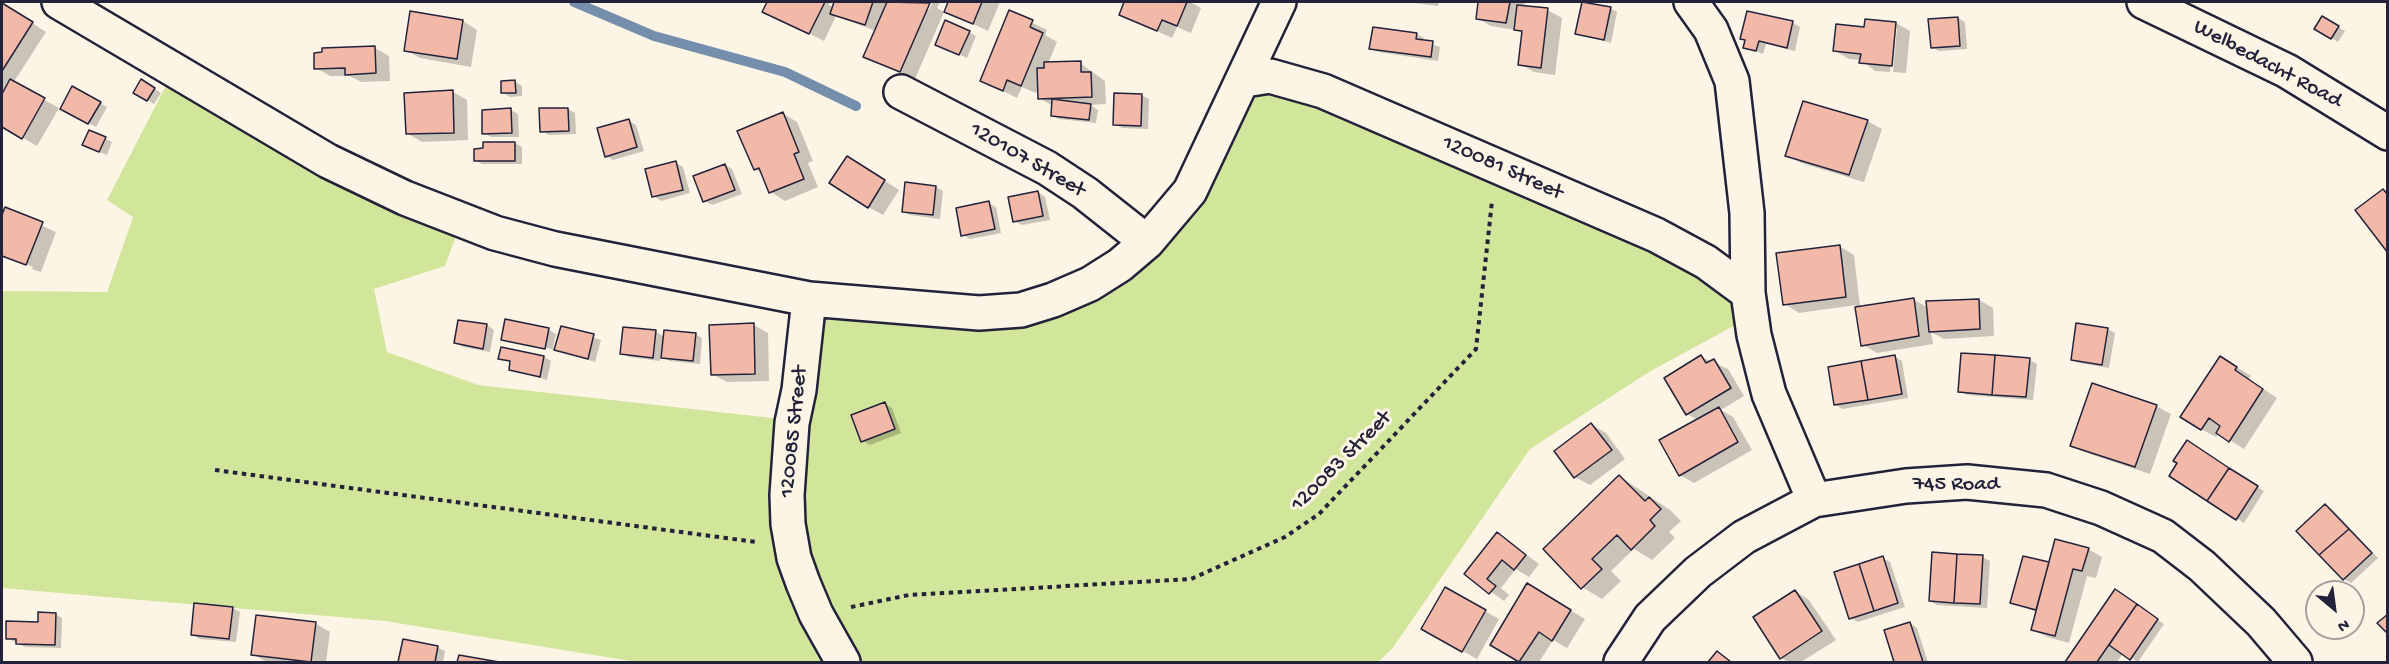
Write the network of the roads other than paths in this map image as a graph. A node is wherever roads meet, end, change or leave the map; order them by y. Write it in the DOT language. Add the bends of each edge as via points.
graph roads {
  1 [pos="59,2"];
  2 [pos="1280,2"];
  3 [pos="1691,2"];
  4 [pos="2144,2"];
  5 [pos="1245,80"];
  6 [pos="901,92"];
  7 [pos="2388,133"];
  8 [pos="1148,242"];
  9 [pos="1748,293"];
  10 [pos="809,299"];
  11 [pos="1814,500"];
  12 [pos="843,663"];
  13 [pos="1621,663"];
  14 [pos="2295,663"];
  1 -- 10 [label="street" via="328,161 405,198 495,233 555,249"];
  2 -- 5 [label="street"];
  3 -- 9 [label="street" via="1711,30 1732,81 1747,213"];
  4 -- 7 [label="street, Welbedacht Road" via="2287,71"];
  5 -- 8 [label="street" via="1190,191"];
  5 -- 9 [label="street, 120081 Street" via="1270,76 1323,91 1682,247"];
  6 -- 8 [label="street, 120107 Street" via="1047,168"];
  8 -- 10 [label="street" via="1090,284 1021,310 979,314"];
  9 -- 11 [label="street" via="1769,394"];
  10 -- 12 [label="street, 120085 Street" via="792,423 788,524 792,547 816,614"];
  11 -- 13 [label="street, 745 Road" via="1743,537 1698,572 1650,618"];
  11 -- 14 [label="street, 745 Road" via="1906,486 1967,482 2046,490 2101,508 2163,536 2202,566 2261,622"];
}
